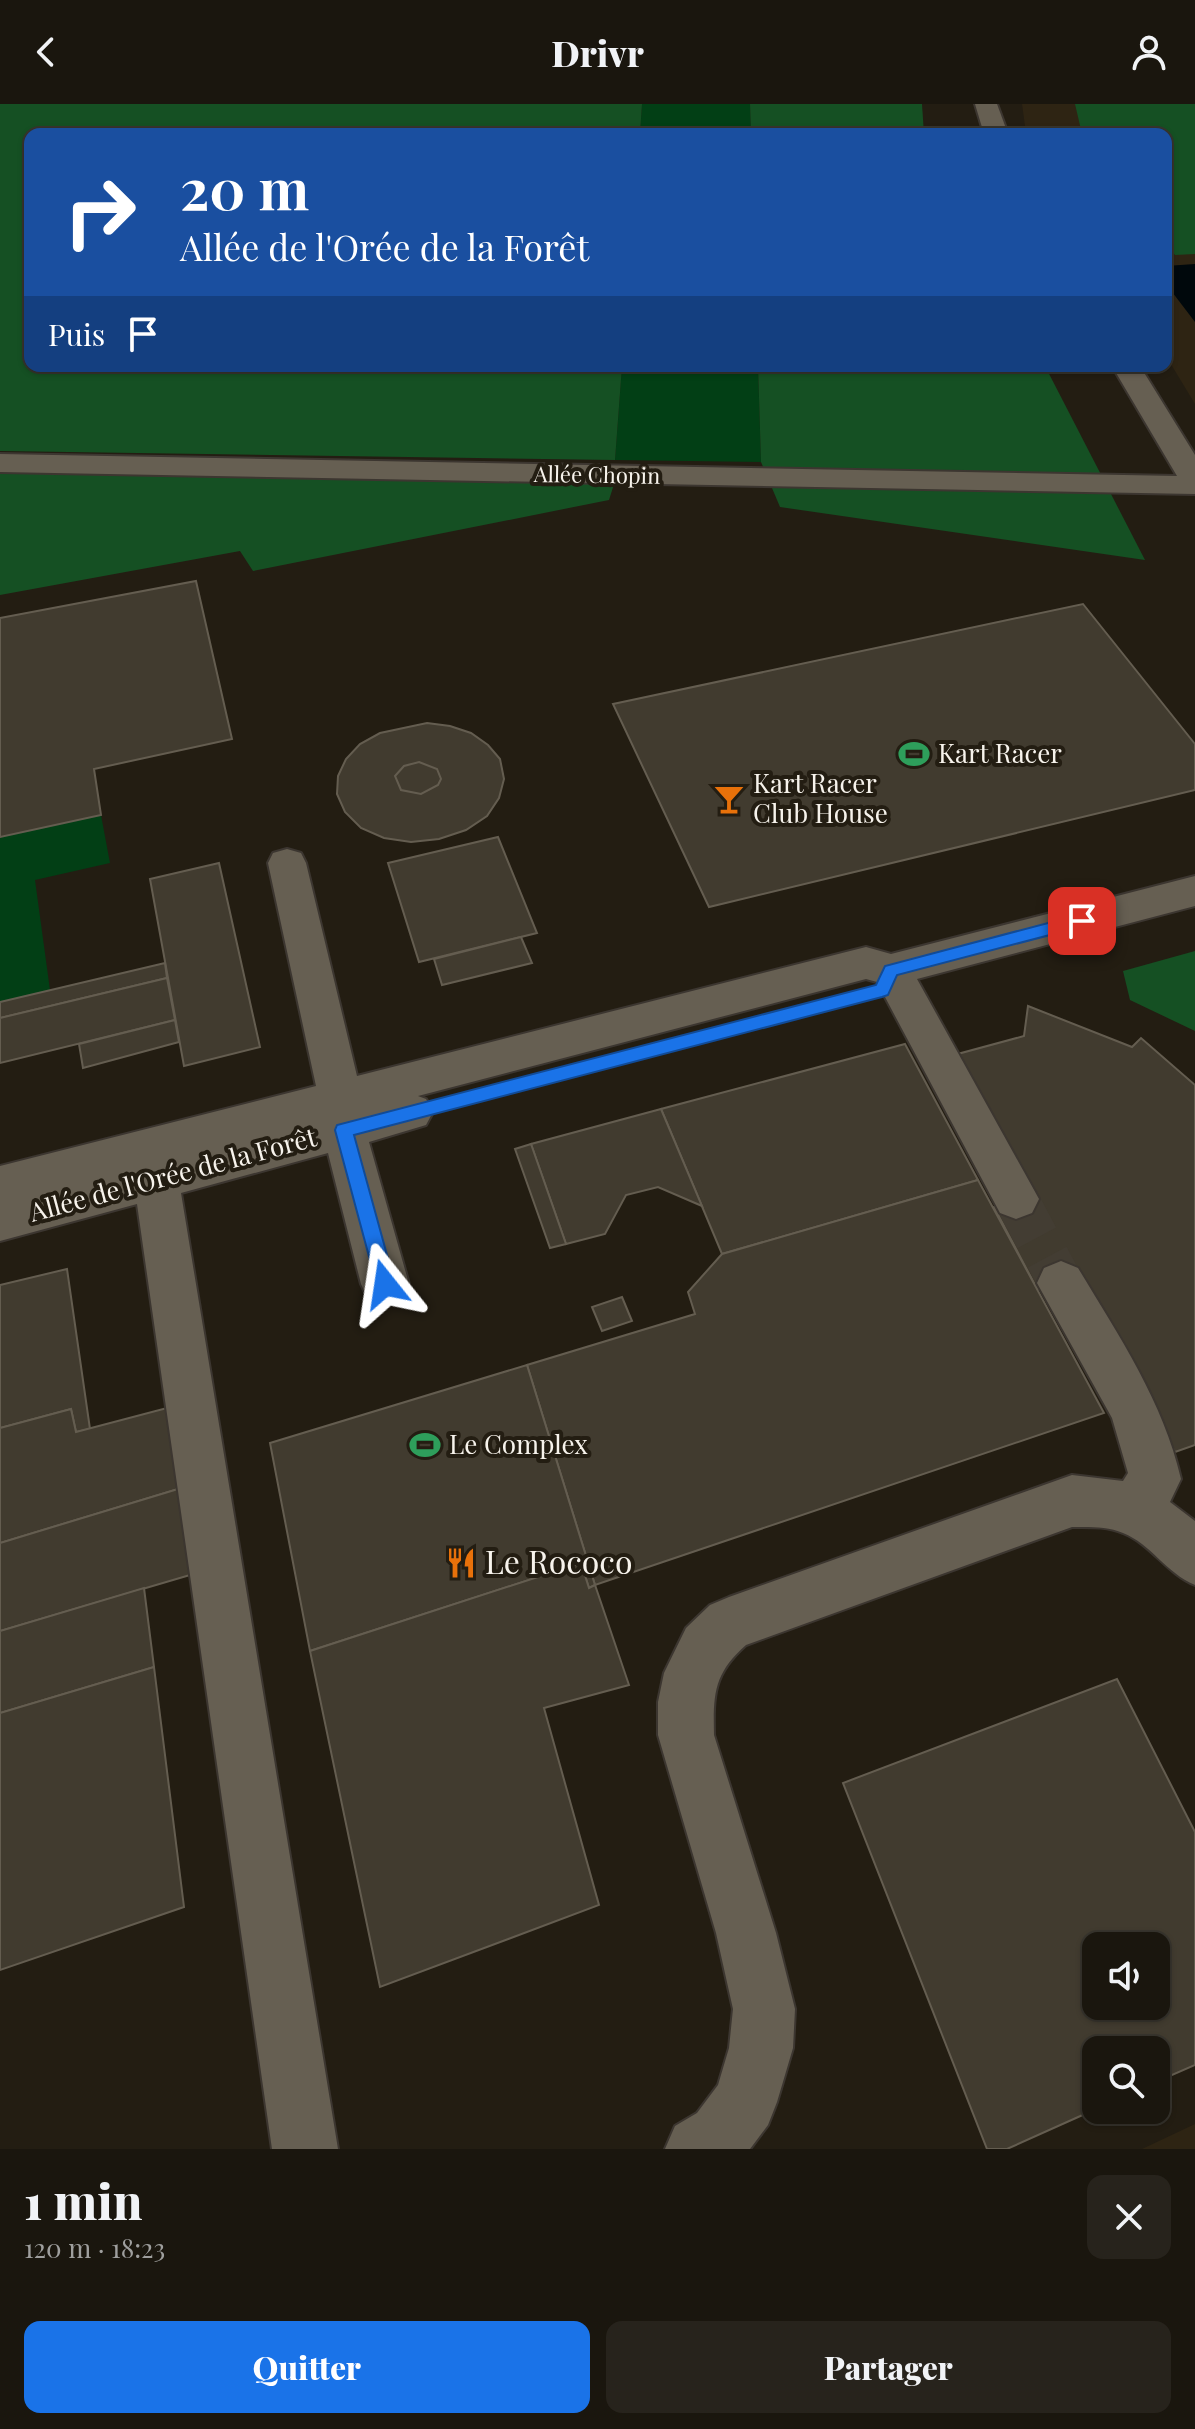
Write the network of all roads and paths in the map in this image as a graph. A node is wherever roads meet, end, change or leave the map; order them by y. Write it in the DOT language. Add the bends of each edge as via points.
graph roads {
  1 [pos="986,104"];
  2 [pos="994,128"];
  3 [pos="1130,372"];
  4 [pos="0,463"];
  5 [pos="1195,483"];
  6 [pos="287,863"];
  7 [pos="1195,891"];
  8 [pos="891,970"];
  9 [pos="342,1115"];
  10 [pos="156,1179"];
  11 [pos="0,1186"];
  12 [pos="1016,1199"];
  13 [pos="0,1221"];
  14 [pos="1061,1283"];
  15 [pos="385,1284"];
  16 [pos="1134,1509"];
  17 [pos="1195,1558"];
  18 [pos="305,2149"];
  19 [pos="698,2149"];
  1 -- 2 [label="street"];
  3 -- 5 [label="street"];
  4 -- 5 [label="street, Allée Chopin"];
  6 -- 9 [label="street"];
  7 -- 8 [label="street, Allée de l'Orée de la Forêt"];
  8 -- 9 [label="street, Allée de l'Orée de la Forêt" via="882,990"];
  8 -- 12 [label="street"];
  9 -- 10 [label="street, Allée de l'Orée de la Forêt"];
  9 -- 11 [label="street, Allée de l'Orée de la Forêt"];
  9 -- 15 [label="street"];
  10 -- 13 [label="street, Allée de l'Orée de la Forêt"];
  10 -- 18 [label="street"];
  14 -- 16 [label="street" via="1150,1449 1155,1479"];
  16 -- 17 [label="street" via="1168,1530"];
  16 -- 19 [label="street" via="1100,1499 1072,1501 729,1624 708,1640 690,1674 684,1702 686,1735 764,2009 761,2048 745,2102 720,2136"];
}
